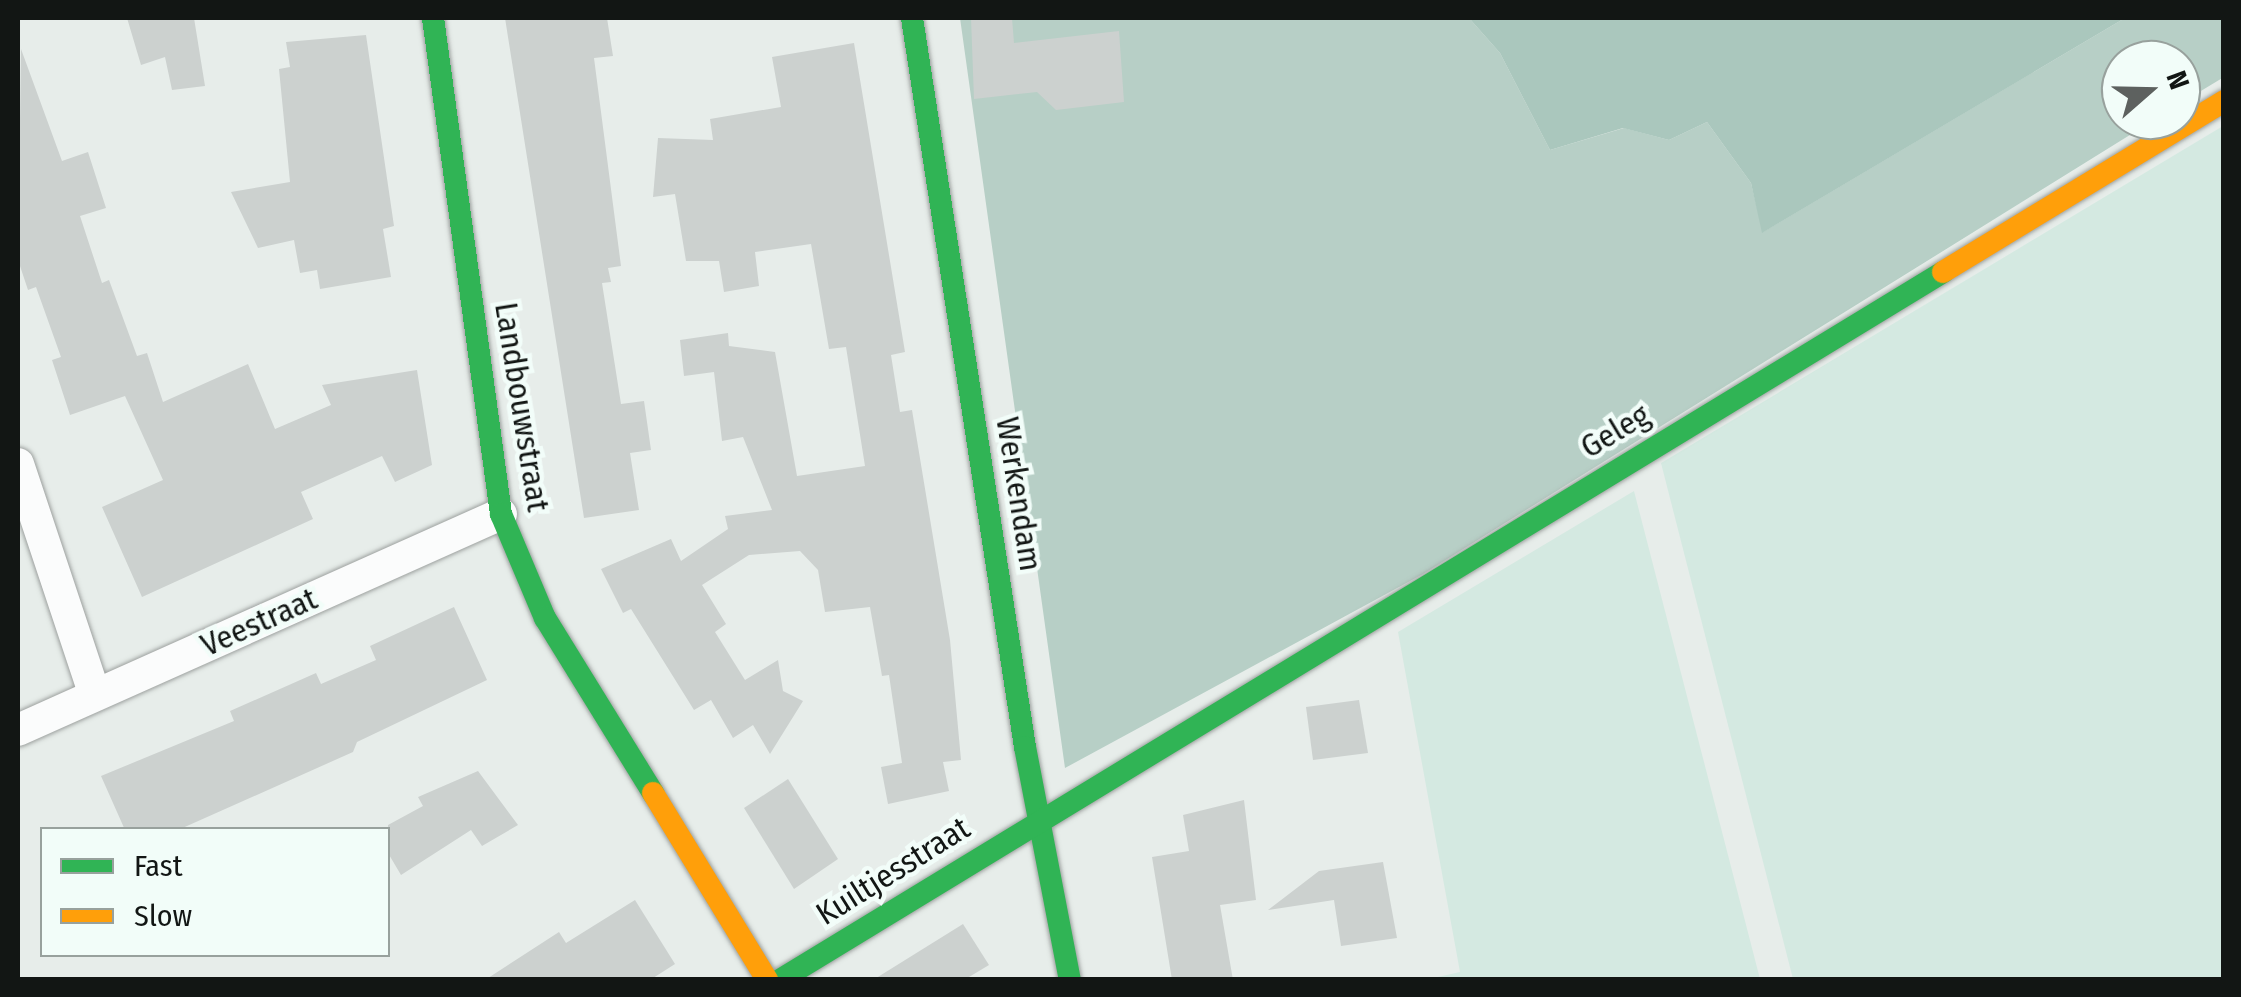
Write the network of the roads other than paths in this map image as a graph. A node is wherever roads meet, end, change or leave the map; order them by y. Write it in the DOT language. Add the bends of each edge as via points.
graph roads {
  1 [pos="433,18"];
  2 [pos="912,18"];
  3 [pos="2224,100"];
  4 [pos="18,464"];
  5 [pos="500,514"];
  6 [pos="95,694"];
  7 [pos="18,730"];
  8 [pos="1041,818"];
  9 [pos="767,980"];
  10 [pos="780,980"];
  11 [pos="1070,980"];
  1 -- 5 [label="street, Landbouwstraat"];
  2 -- 8 [label="street, Werkendam"];
  3 -- 8 [label="street, Geleg"];
  4 -- 6 [label="street"];
  5 -- 6 [label="street, Veestraat"];
  5 -- 9 [label="street, Landbouwstraat" via="544,618"];
  6 -- 7 [label="street, Veestraat"];
  8 -- 10 [label="street, Kuiltjesstraat"];
  8 -- 11 [label="street, Werkendam"];
}
